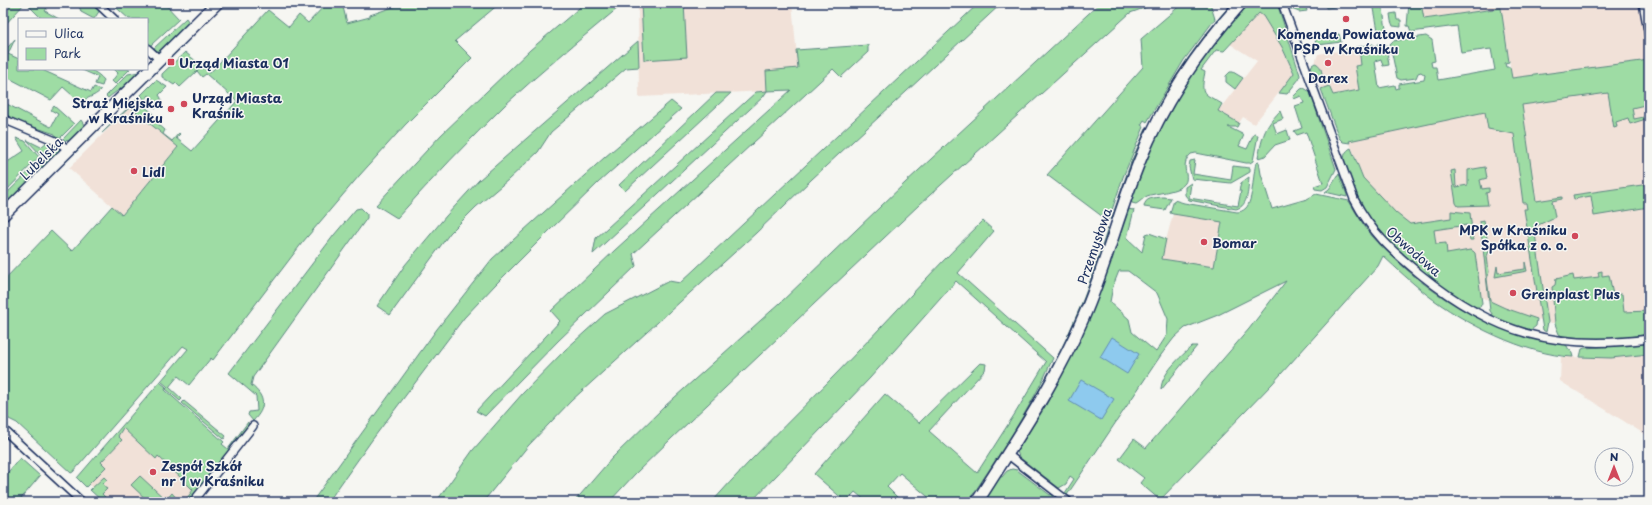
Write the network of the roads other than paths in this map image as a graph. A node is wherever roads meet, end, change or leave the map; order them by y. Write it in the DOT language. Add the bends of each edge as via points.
graph roads {
  1 [pos="97,3"];
  2 [pos="217,3"];
  3 [pos="1241,3"];
  4 [pos="1282,3"];
  5 [pos="1643,3"];
  6 [pos="113,18"];
  7 [pos="1649,37"];
  8 [pos="148,49"];
  9 [pos="160,60"];
  10 [pos="3,119"];
  11 [pos="69,150"];
  12 [pos="3,215"];
  13 [pos="1649,339"];
  14 [pos="253,426"];
  15 [pos="3,429"];
  16 [pos="1007,454"];
  17 [pos="1062,500"];
  18 [pos="82,502"];
  19 [pos="193,502"];
  20 [pos="977,502"];
  21 [pos="1069,502"];
  1 -- 6 [label="street"];
  2 -- 9 [label="main road, Lubelska"];
  3 -- 16 [label="main road, Przemysłowa" via="1196,58 1159,118 1132,180 1082,321 1050,386"];
  4 -- 13 [label="street, Obwodowa" via="1354,199 1370,227 1385,244 1453,299 1476,313 1513,329 1538,337 1576,342 1609,343"];
  5 -- 7 [label="street"];
  8 -- 9 [label="street"];
  9 -- 11 [label="main road, Lubelska"];
  10 -- 11 [label="street" via="58,142"];
  11 -- 12 [label="main road, Lubelska"];
  14 -- 19 [label="street"];
  15 -- 18 [label="street"];
  16 -- 17 [label="street"];
  16 -- 20 [label="main road, Przemysłowa"];
  17 -- 21 [label="street"];
}
